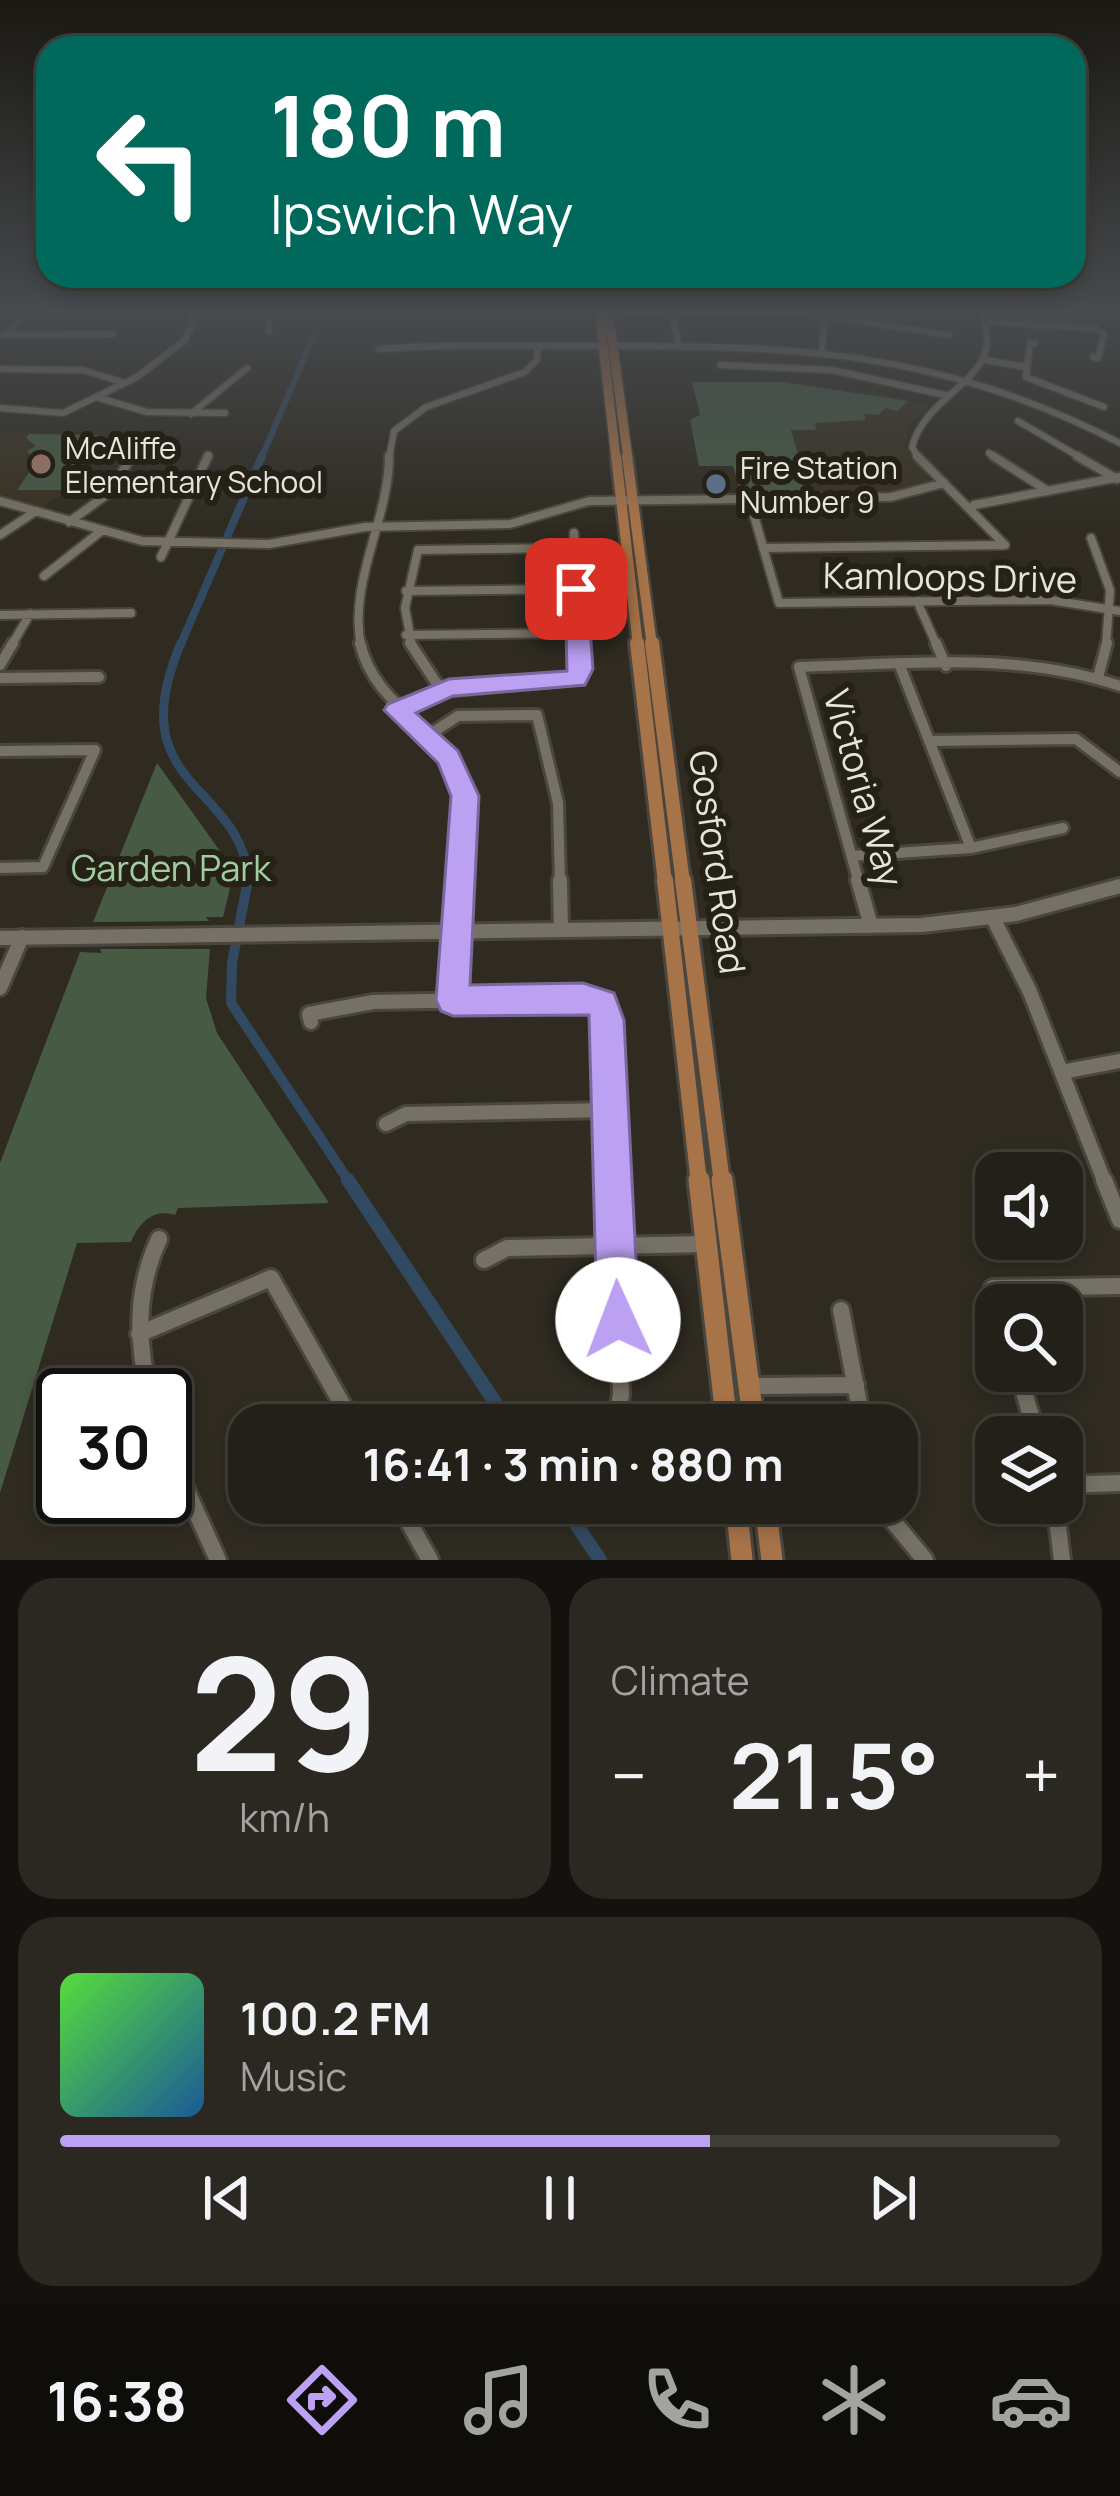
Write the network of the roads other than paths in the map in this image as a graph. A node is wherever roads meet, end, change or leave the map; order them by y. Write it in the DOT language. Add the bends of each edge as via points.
graph roads {
  1 [pos="120,382"];
  2 [pos="230,382"];
  3 [pos="497,382"];
  4 [pos="613,382"];
  5 [pos="888,382"];
  6 [pos="964,382"];
  7 [pos="979,382"];
  8 [pos="1039,382"];
  9 [pos="125,383"];
  10 [pos="949,395"];
  11 [pos="96,398"];
  12 [pos="1104,407"];
  13 [pos="0,408"];
  14 [pos="225,413"];
  15 [pos="191,414"];
  16 [pos="1018,421"];
  17 [pos="1120,430"];
  18 [pos="1106,434"];
  19 [pos="1120,443"];
  20 [pos="989,453"];
  21 [pos="208,455"];
  22 [pos="132,456"];
  23 [pos="1119,479"];
  24 [pos="944,483"];
  25 [pos="1048,491"];
  26 [pos="749,498"];
  27 [pos="627,500"];
  28 [pos="0,501"];
  29 [pos="974,505"];
  30 [pos="36,511"];
  31 [pos="69,522"];
  32 [pos="502,524"];
  33 [pos="381,526"];
  34 [pos="100,532"];
  35 [pos="574,533"];
  36 [pos="0,535"];
  37 [pos="1091,538"];
  38 [pos="167,544"];
  39 [pos="574,548"];
  40 [pos="763,548"];
  41 [pos="501,549"];
  42 [pos="161,557"];
  43 [pos="44,576"];
  44 [pos="576,589"];
  45 [pos="406,591"];
  46 [pos="917,601"];
  47 [pos="1117,610"];
  48 [pos="131,613"];
  49 [pos="0,614"];
  50 [pos="29,614"];
  51 [pos="579,633"];
  52 [pos="406,635"];
  53 [pos="0,664"];
  54 [pos="900,666"];
  55 [pos="946,666"];
  56 [pos="99,677"];
  57 [pos="1097,677"];
  58 [pos="0,678"];
  59 [pos="1120,686"];
  60 [pos="441,689"];
  61 [pos="397,710"];
  62 [pos="427,736"];
  63 [pos="929,741"];
  64 [pos="0,751"];
  65 [pos="1120,772"];
  66 [pos="1063,828"];
  67 [pos="971,848"];
  68 [pos="852,856"];
  69 [pos="0,868"];
  70 [pos="1120,886"];
  71 [pos="994,918"];
  72 [pos="872,926"];
  73 [pos="670,928"];
  74 [pos="691,928"];
  75 [pos="561,930"];
  76 [pos="459,932"];
  77 [pos="0,938"];
  78 [pos="22,938"];
  79 [pos="0,988"];
  80 [pos="453,1000"];
  81 [pos="310,1022"];
  82 [pos="1120,1061"];
  83 [pos="1062,1072"];
  84 [pos="608,1110"];
  85 [pos="386,1124"];
  86 [pos="1120,1220"];
  87 [pos="158,1239"];
  88 [pos="706,1244"];
  89 [pos="616,1246"];
  90 [pos="484,1260"];
  91 [pos="1120,1286"];
  92 [pos="1083,1289"];
  93 [pos="841,1310"];
  94 [pos="139,1334"];
  95 [pos="145,1368"];
  96 [pos="856,1385"];
  97 [pos="749,1386"];
  98 [pos="342,1404"];
  99 [pos="619,1404"];
  100 [pos="725,1404"];
  101 [pos="751,1404"];
  102 [pos="859,1404"];
  103 [pos="1120,1483"];
  104 [pos="1083,1484"];
  105 [pos="192,1502"];
  106 [pos="410,1524"];
  107 [pos="738,1524"];
  108 [pos="768,1524"];
  109 [pos="895,1524"];
  110 [pos="1058,1524"];
  111 [pos="218,1560"];
  112 [pos="430,1560"];
  113 [pos="742,1560"];
  114 [pos="772,1560"];
  115 [pos="925,1560"];
  116 [pos="1062,1560"];
  1 -- 9 [label="street"];
  2 -- 15 [label="street"];
  3 -- 33 [label="street" via="399,425 389,443"];
  4 -- 27 [label="main road, Gosford Road"];
  5 -- 10 [label="street"];
  6 -- 10 [label="street"];
  7 -- 18 [label="street"];
  8 -- 12 [label="street"];
  9 -- 11 [label="street"];
  10 -- 24 [label="street" via="912,441 918,460"];
  11 -- 13 [label="street" via="63,413"];
  11 -- 15 [label="street"];
  14 -- 15 [label="street"];
  16 -- 23 [label="street"];
  17 -- 18 [label="street"];
  18 -- 19 [label="street"];
  20 -- 25 [label="street"];
  21 -- 38 [label="street"];
  22 -- 31 [label="street" via="109,493"];
  23 -- 25 [label="street"];
  24 -- 26 [label="street" via="903,496"];
  24 -- 29 [label="street"];
  25 -- 29 [label="street"];
  26 -- 27 [label="street"];
  26 -- 40 [label="street"];
  27 -- 32 [label="street" via="578,503"];
  27 -- 73 [label="main road, Gosford Road"];
  27 -- 74 [label="main road, Gosford Road"];
  28 -- 30 [label="street"];
  29 -- 40 [label="street" via="1005,545"];
  30 -- 31 [label="street"];
  30 -- 36 [label="street"];
  31 -- 34 [label="street"];
  32 -- 33 [label="street"];
  32 -- 41 [label="street"];
  33 -- 38 [label="street" via="283,543"];
  33 -- 61 [label="street" via="356,632 370,675"];
  34 -- 38 [label="street"];
  34 -- 43 [label="street"];
  35 -- 39 [label="street"];
  37 -- 47 [label="street"];
  38 -- 42 [label="street"];
  39 -- 41 [label="street"];
  39 -- 44 [label="street"];
  40 -- 46 [label="street, Kamloops Drive" via="779,603"];
  41 -- 45 [label="street" via="418,550"];
  44 -- 45 [label="street"];
  44 -- 51 [label="street"];
  45 -- 52 [label="street"];
  46 -- 47 [label="street, Kamloops Drive" via="1051,600"];
  46 -- 55 [label="street"];
  47 -- 57 [label="street"];
  48 -- 50 [label="street"];
  49 -- 50 [label="street"];
  50 -- 53 [label="street"];
  51 -- 52 [label="street"];
  51 -- 60 [label="street" via="576,679"];
  52 -- 60 [label="street"];
  54 -- 55 [label="street"];
  54 -- 63 [label="street"];
  54 -- 68 [label="street, Victoria Way" via="799,667"];
  55 -- 57 [label="street" via="1040,665"];
  56 -- 58 [label="street"];
  57 -- 59 [label="street"];
  60 -- 61 [label="street"];
  61 -- 62 [label="street"];
  62 -- 75 [label="street" via="458,716 537,715 558,803"];
  62 -- 76 [label="street" via="456,769 465,796"];
  63 -- 65 [label="street" via="1076,739"];
  63 -- 67 [label="street"];
  64 -- 69 [label="street" via="94,750 43,867"];
  66 -- 67 [label="street"];
  67 -- 68 [label="street"];
  68 -- 72 [label="street, Victoria Way"];
  70 -- 71 [label="street"];
  71 -- 72 [label="street"];
  71 -- 83 [label="street"];
  72 -- 74 [label="street"];
  73 -- 74 [label="street"];
  73 -- 75 [label="street"];
  73 -- 88 [label="main road, Gosford Road"];
  74 -- 97 [label="main road, Gosford Road"];
  75 -- 76 [label="street"];
  76 -- 78 [label="street"];
  76 -- 80 [label="street"];
  77 -- 78 [label="street"];
  78 -- 79 [label="street"];
  80 -- 81 [label="street" via="345,1005 309,1014"];
  80 -- 84 [label="street" via="602,1004"];
  82 -- 83 [label="street"];
  83 -- 86 [label="street"];
  84 -- 85 [label="street" via="406,1114"];
  84 -- 89 [label="street"];
  87 -- 94 [label="street" via="142,1269"];
  88 -- 89 [label="street"];
  88 -- 100 [label="main road, Gosford Road"];
  89 -- 90 [label="street" via="507,1248"];
  89 -- 99 [label="street"];
  91 -- 92 [label="street"];
  93 -- 96 [label="street"];
  94 -- 95 [label="street"];
  94 -- 98 [label="street" via="271,1278"];
  96 -- 97 [label="street"];
  96 -- 102 [label="street"];
  97 -- 101 [label="main road, Gosford Road"];
  103 -- 104 [label="street"];
  105 -- 111 [label="street"];
  106 -- 112 [label="street"];
  107 -- 113 [label="main road"];
  108 -- 114 [label="main road"];
  109 -- 115 [label="street"];
  110 -- 116 [label="street"];
}
